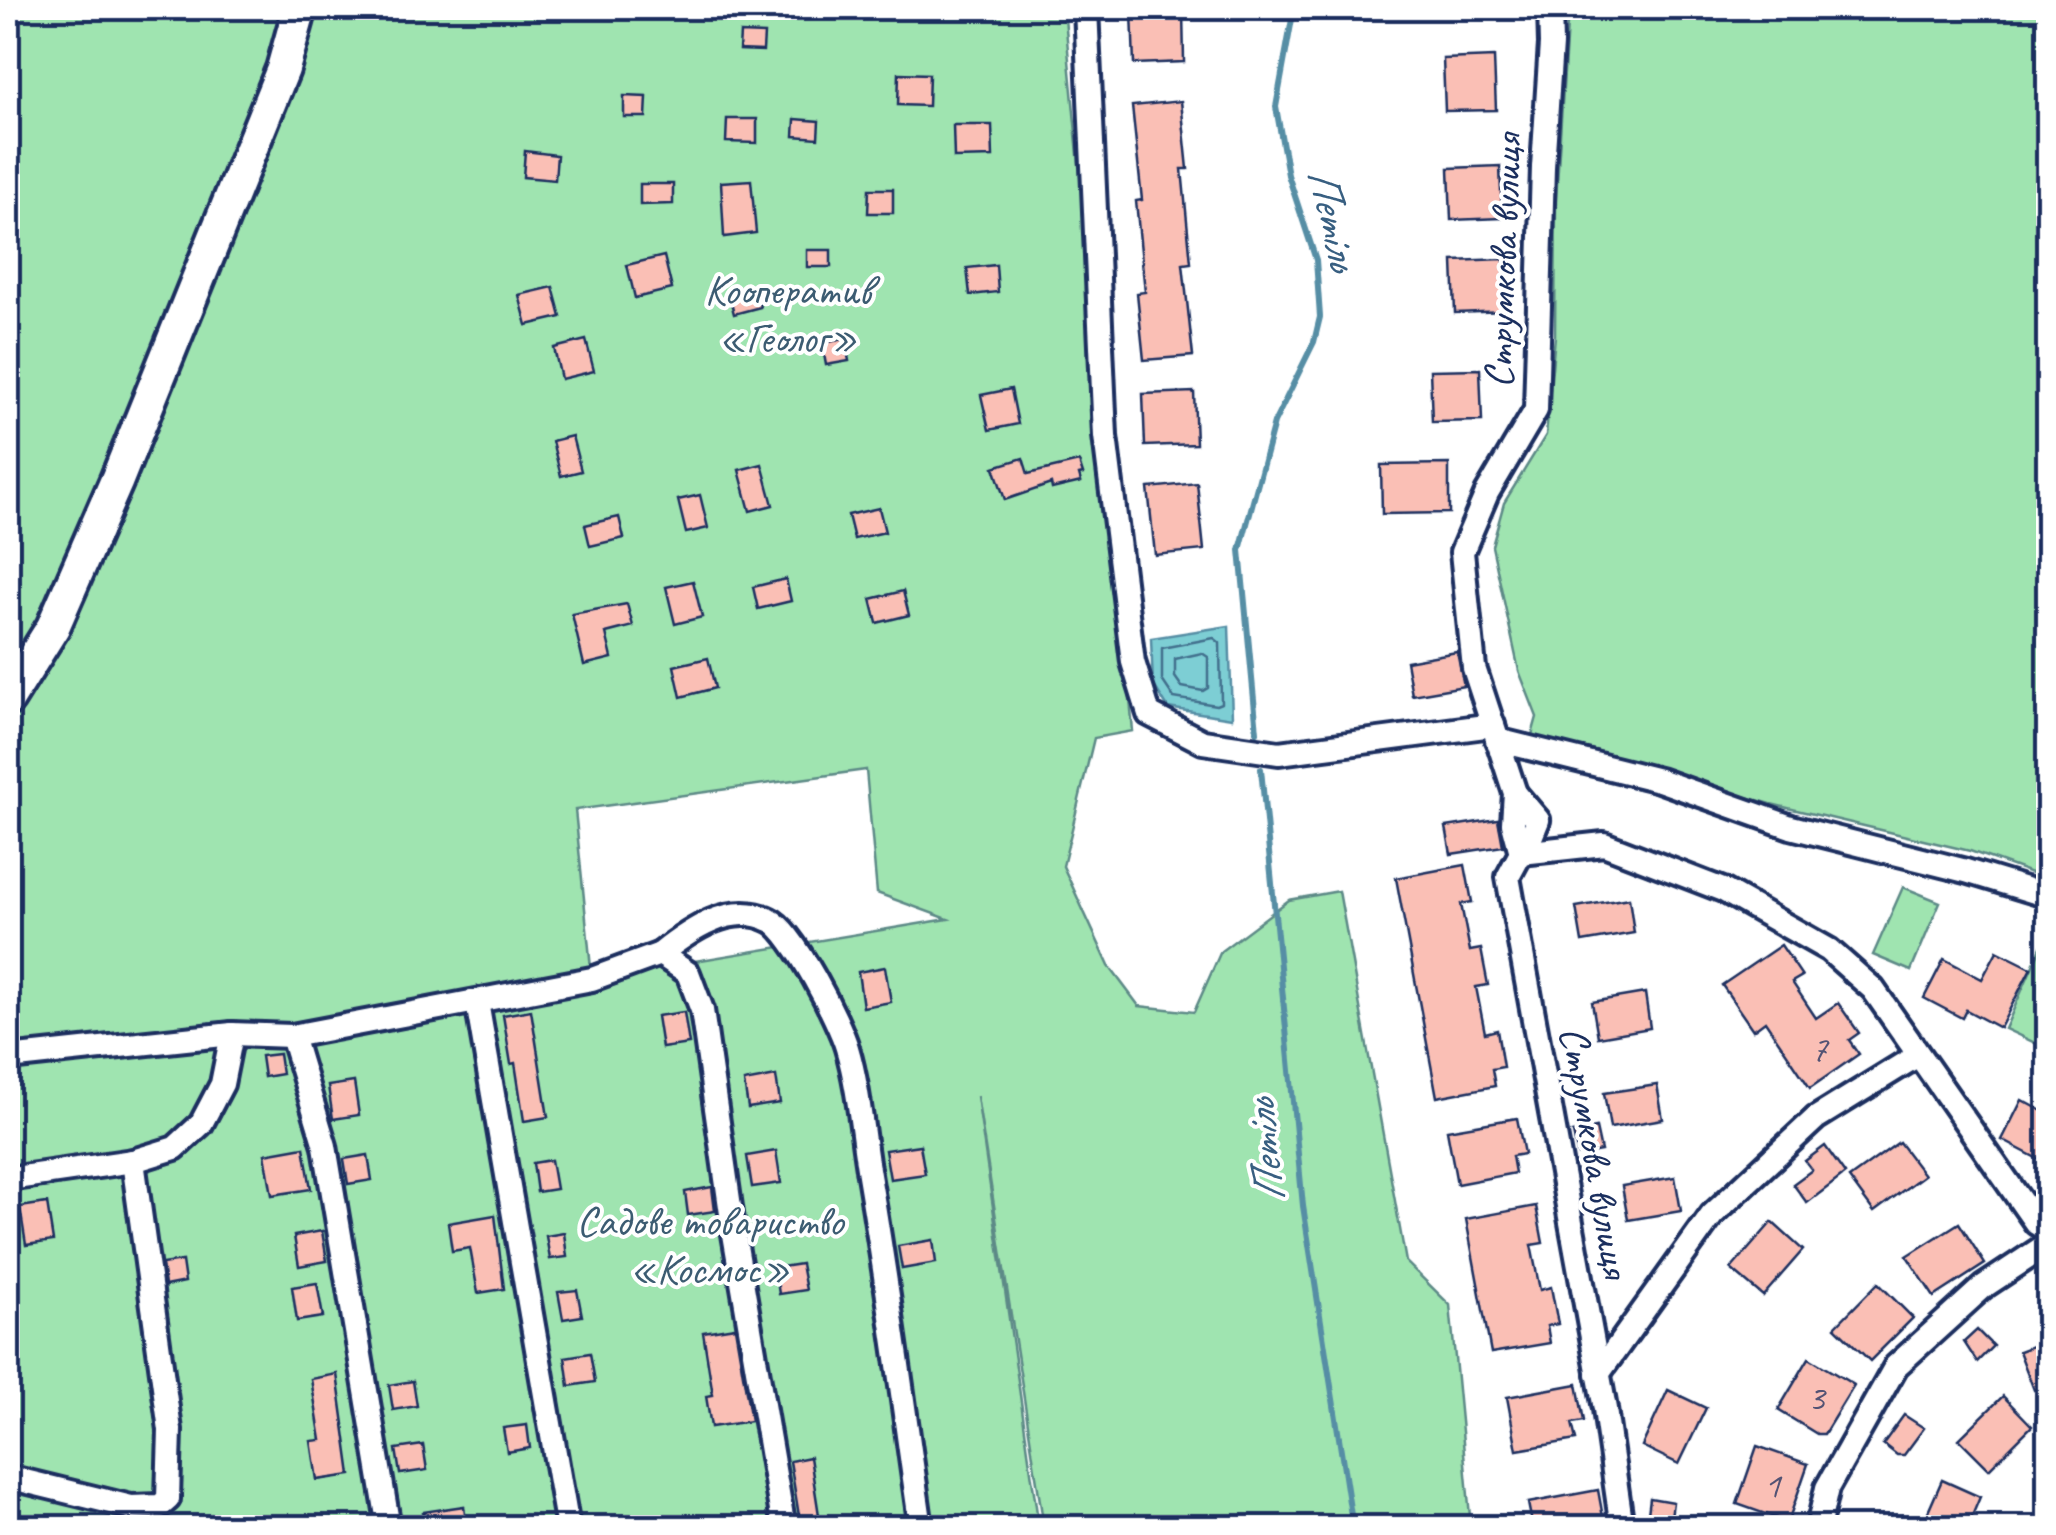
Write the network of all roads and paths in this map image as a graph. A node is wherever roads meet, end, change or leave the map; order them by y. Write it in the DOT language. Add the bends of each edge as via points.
graph roads {
  1 [pos="300,8"];
  2 [pos="1086,8"];
  3 [pos="1550,8"];
  4 [pos="8,699"];
  5 [pos="1495,733"];
  6 [pos="1523,853"];
  7 [pos="2048,896"];
  8 [pos="660,954"];
  9 [pos="477,1002"];
  10 [pos="232,1034"];
  11 [pos="292,1036"];
  12 [pos="1918,1055"];
  13 [pos="8,1058"];
  14 [pos="133,1160"];
  15 [pos="8,1179"];
  16 [pos="2048,1230"];
  17 [pos="2048,1244"];
  18 [pos="1598,1374"];
  19 [pos="8,1476"];
  20 [pos="389,1528"];
  21 [pos="568,1528"];
  22 [pos="784,1528"];
  23 [pos="921,1528"];
  24 [pos="1622,1528"];
  25 [pos="1818,1528"];
  1 -- 4 [label="street" via="282,69 117,480 53,627"];
  2 -- 5 [label="street" via="1105,436 1133,662 1149,714 1203,742 1279,754"];
  3 -- 5 [label="street, Струмкова вулиця" via="1536,410 1487,492 1462,552 1474,668"];
  5 -- 6 [label="street, Струмкова вулиця" via="1515,793 1513,824"];
  5 -- 7 [label="street" via="1791,827"];
  6 -- 12 [label="street" via="1604,844 1723,890 1829,950 1873,990"];
  6 -- 18 [label="street, Струмкова вулиця" via="1508,877"];
  8 -- 9 [label="street" via="592,978"];
  8 -- 22 [label="street" via="688,973 702,1010"];
  8 -- 23 [label="street" via="715,919 772,920 799,950 847,1047"];
  9 -- 11 [label="street"];
  9 -- 21 [label="street"];
  10 -- 11 [label="street"];
  10 -- 13 [label="street"];
  10 -- 14 [label="street" via="222,1084 201,1124 175,1148"];
  11 -- 20 [label="street" via="328,1164"];
  12 -- 16 [label="street" via="2036,1224"];
  12 -- 18 [label="street" via="1816,1118 1712,1215"];
  14 -- 15 [label="street"];
  14 -- 19 [label="street" via="170,1430 168,1500 130,1507"];
  17 -- 25 [label="street" via="1982,1287 1896,1366 1826,1488"];
  18 -- 24 [label="street, Струмкова вулиця"];
}
